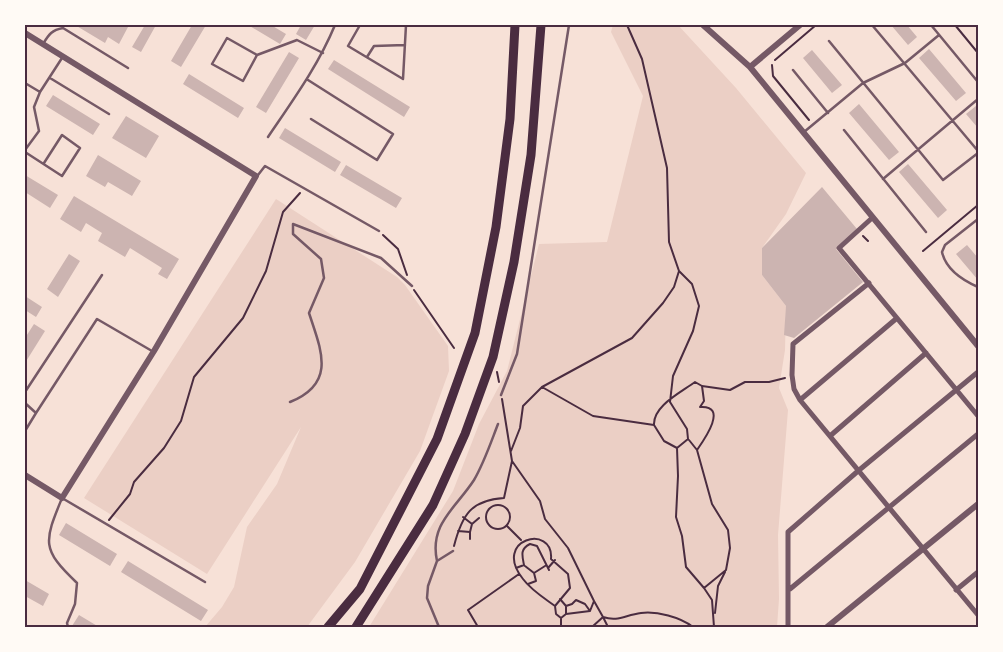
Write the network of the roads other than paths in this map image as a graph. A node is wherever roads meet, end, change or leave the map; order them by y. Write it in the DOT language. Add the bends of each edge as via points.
graph roads {
  1 [pos="335,25"];
  2 [pos="360,25"];
  3 [pos="406,25"];
  4 [pos="515,25"];
  5 [pos="541,25"];
  6 [pos="569,25"];
  7 [pos="703,25"];
  8 [pos="800,25"];
  9 [pos="872,25"];
  10 [pos="930,25"];
  11 [pos="25,33"];
  12 [pos="939,34"];
  13 [pos="829,41"];
  14 [pos="43,44"];
  15 [pos="405,45"];
  16 [pos="323,53"];
  17 [pos="257,56"];
  18 [pos="63,57"];
  19 [pos="367,57"];
  20 [pos="905,64"];
  21 [pos="750,67"];
  22 [pos="128,68"];
  23 [pos="793,70"];
  24 [pos="50,78"];
  25 [pos="308,80"];
  26 [pos="978,82"];
  27 [pos="25,83"];
  28 [pos="863,83"];
  29 [pos="40,92"];
  30 [pos="978,99"];
  31 [pos="828,113"];
  32 [pos="109,114"];
  33 [pos="311,119"];
  34 [pos="952,121"];
  35 [pos="844,130"];
  36 [pos="803,133"];
  37 [pos="268,137"];
  38 [pos="918,150"];
  39 [pos="25,151"];
  40 [pos="978,152"];
  41 [pos="44,163"];
  42 [pos="256,176"];
  43 [pos="883,179"];
  44 [pos="872,218"];
  45 [pos="978,219"];
  46 [pos="379,231"];
  47 [pos="926,232"];
  48 [pos="102,275"];
  49 [pos="868,283"];
  50 [pos="412,286"];
  51 [pos="978,287"];
  52 [pos="897,318"];
  53 [pos="978,346"];
  54 [pos="154,352"];
  55 [pos="926,353"];
  56 [pos="978,372"];
  57 [pos="956,389"];
  58 [pos="25,392"];
  59 [pos="501,395"];
  60 [pos="800,400"];
  61 [pos="290,402"];
  62 [pos="25,403"];
  63 [pos="36,413"];
  64 [pos="978,416"];
  65 [pos="498,424"];
  66 [pos="25,431"];
  67 [pos="978,434"];
  68 [pos="830,436"];
  69 [pos="858,471"];
  70 [pos="25,476"];
  71 [pos="62,498"];
  72 [pos="978,504"];
  73 [pos="890,508"];
  74 [pos="924,549"];
  75 [pos="453,550"];
  76 [pos="437,561"];
  77 [pos="978,572"];
  78 [pos="205,582"];
  79 [pos="790,589"];
  80 [pos="956,590"];
  81 [pos="978,614"];
  82 [pos="68,627"];
  83 [pos="328,627"];
  84 [pos="356,627"];
  85 [pos="439,627"];
  86 [pos="788,627"];
  87 [pos="828,627"];
  1 -- 16 [label="lane"];
  2 -- 19 [label="lane" via="348,46"];
  3 -- 15 [label="lane"];
  4 -- 83 [label="highway" via="510,119 496,227 475,333 438,439 360,589"];
  5 -- 84 [label="highway" via="531,156 514,262 493,357 465,434 432,505"];
  6 -- 59 [label="lane" via="516,354"];
  7 -- 21 [label="street"];
  8 -- 21 [label="street"];
  9 -- 20 [label="lane"];
  10 -- 12 [label="lane"];
  11 -- 14 [label="street"];
  12 -- 20 [label="lane"];
  12 -- 26 [label="lane"];
  13 -- 28 [label="lane"];
  14 -- 18 [label="street"];
  14 -- 22 [label="lane" via="55,29 63,28"];
  15 -- 19 [label="lane" via="374,46"];
  15 -- 19 [label="lane" via="403,79"];
  16 -- 17 [label="lane" via="297,40"];
  16 -- 25 [label="lane"];
  17 -- 17 [label="lane" via="226,38 212,64 243,82"];
  18 -- 24 [label="lane"];
  18 -- 42 [label="street"];
  20 -- 28 [label="lane"];
  20 -- 34 [label="lane"];
  21 -- 36 [label="street"];
  23 -- 31 [label="lane"];
  24 -- 29 [label="lane"];
  24 -- 32 [label="lane"];
  25 -- 33 [label="lane" via="393,134 377,160"];
  25 -- 37 [label="lane"];
  27 -- 29 [label="lane"];
  28 -- 31 [label="lane"];
  28 -- 38 [label="lane"];
  29 -- 39 [label="lane" via="34,106 39,131"];
  30 -- 34 [label="lane"];
  31 -- 36 [label="lane"];
  34 -- 38 [label="lane"];
  34 -- 40 [label="lane"];
  35 -- 43 [label="lane"];
  36 -- 44 [label="street"];
  38 -- 40 [label="lane" via="943,180"];
  38 -- 43 [label="lane"];
  39 -- 41 [label="lane"];
  41 -- 41 [label="lane" via="62,176 80,148 62,135"];
  42 -- 46 [label="lane" via="265,166"];
  42 -- 54 [label="street"];
  43 -- 47 [label="lane"];
  44 -- 49 [label="street" via="839,248"];
  44 -- 53 [label="street"];
  45 -- 51 [label="lane" via="945,245 942,252 944,260 962,281"];
  48 -- 58 [label="lane"];
  49 -- 52 [label="street"];
  49 -- 60 [label="street" via="793,344 792,375"];
  50 -- 61 [label="lane" via="382,258 293,224 292,234 321,258 324,278 309,313 323,355 318,382 300,398"];
  52 -- 55 [label="street"];
  52 -- 60 [label="street"];
  54 -- 63 [label="lane" via="97,319"];
  54 -- 71 [label="street"];
  55 -- 57 [label="street"];
  55 -- 68 [label="street"];
  56 -- 57 [label="street"];
  57 -- 64 [label="street"];
  57 -- 69 [label="street"];
  60 -- 68 [label="street"];
  62 -- 63 [label="lane"];
  63 -- 66 [label="lane"];
  65 -- 76 [label="lane" via="473,482 439,529 434,547"];
  67 -- 73 [label="street"];
  68 -- 69 [label="street"];
  69 -- 73 [label="street"];
  69 -- 79 [label="street" via="788,532"];
  70 -- 71 [label="street"];
  71 -- 78 [label="lane"];
  71 -- 82 [label="lane" via="47,537 52,555 77,583"];
  72 -- 74 [label="street"];
  73 -- 74 [label="street"];
  73 -- 79 [label="street"];
  74 -- 80 [label="street"];
  74 -- 87 [label="street"];
  75 -- 76 [label="lane"];
  76 -- 85 [label="lane" via="428,586 428,598"];
  77 -- 80 [label="street"];
  79 -- 86 [label="street"];
  80 -- 81 [label="street"];
}
